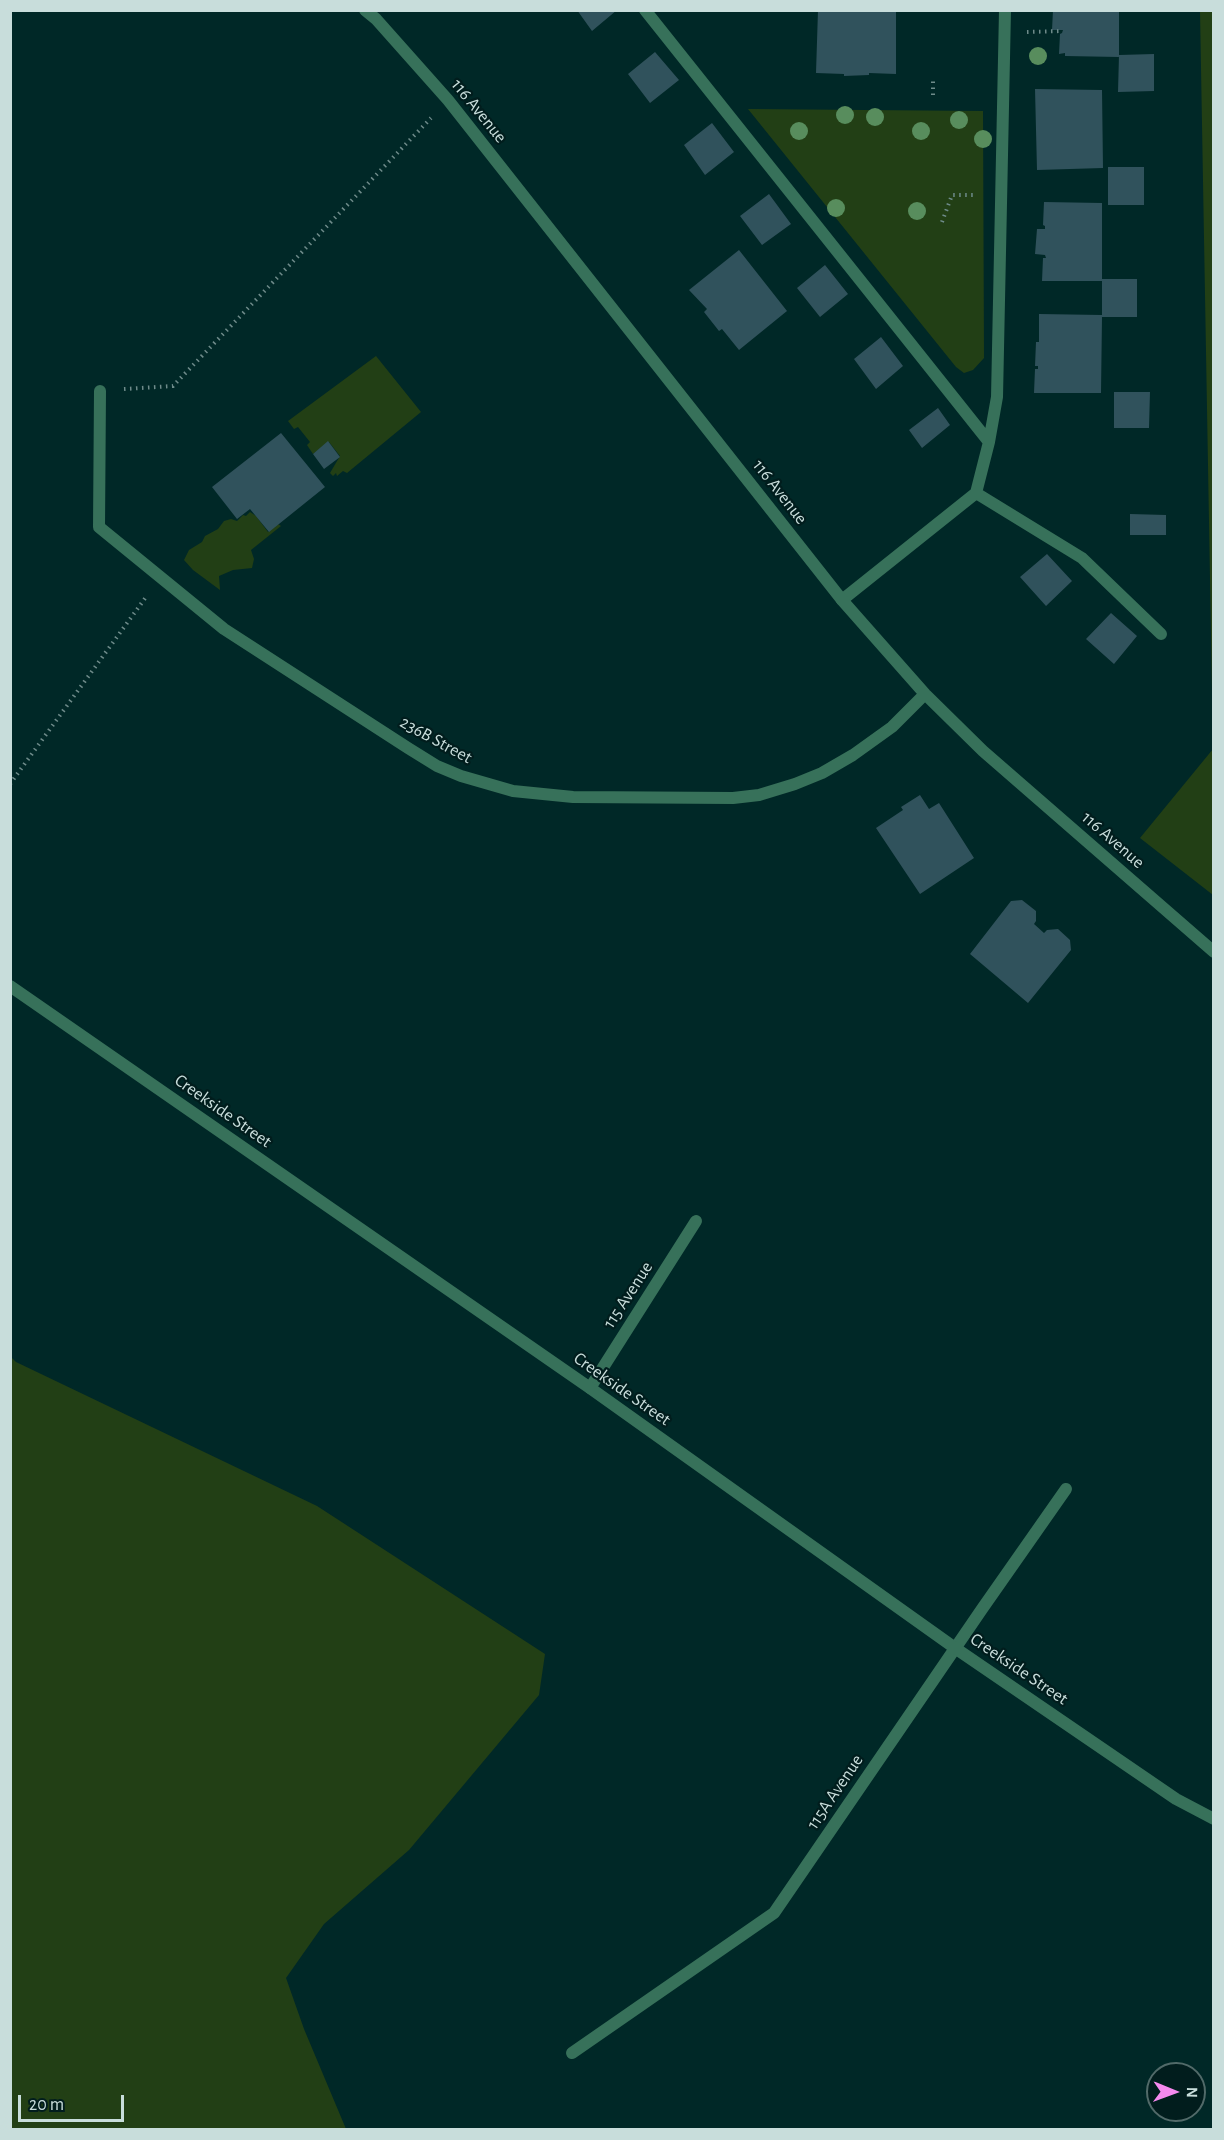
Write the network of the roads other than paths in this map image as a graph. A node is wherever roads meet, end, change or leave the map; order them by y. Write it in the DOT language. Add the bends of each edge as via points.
graph roads {
  1 [pos="365,10"];
  2 [pos="645,10"];
  3 [pos="1005,10"];
  4 [pos="100,391"];
  5 [pos="989,441"];
  6 [pos="976,493"];
  7 [pos="842,600"];
  8 [pos="1161,634"];
  9 [pos="925,694"];
  10 [pos="1214,952"];
  11 [pos="10,986"];
  12 [pos="696,1221"];
  13 [pos="590,1388"];
  14 [pos="1066,1489"];
  15 [pos="955,1648"];
  16 [pos="1214,1819"];
  17 [pos="572,2053"];
  1 -- 7 [label="street, 116 Avenue" via="448,100"];
  2 -- 5 [label="street"];
  3 -- 5 [label="street" via="997,397"];
  4 -- 9 [label="street, 236B Street" via="99,527 224,628 437,766 490,786 573,797 759,795 822,773 853,756 892,727"];
  5 -- 6 [label="street"];
  6 -- 7 [label="street"];
  6 -- 8 [label="street" via="1082,558"];
  7 -- 9 [label="street, 116 Avenue"];
  9 -- 10 [label="street, 116 Avenue" via="983,751"];
  11 -- 13 [label="street, Creekside Street"];
  12 -- 13 [label="street, 115 Avenue"];
  13 -- 15 [label="street, Creekside Street"];
  14 -- 15 [label="street, 115A Avenue"];
  15 -- 16 [label="street, Creekside Street" via="1176,1798"];
  15 -- 17 [label="street, 115A Avenue" via="774,1913"];
}
